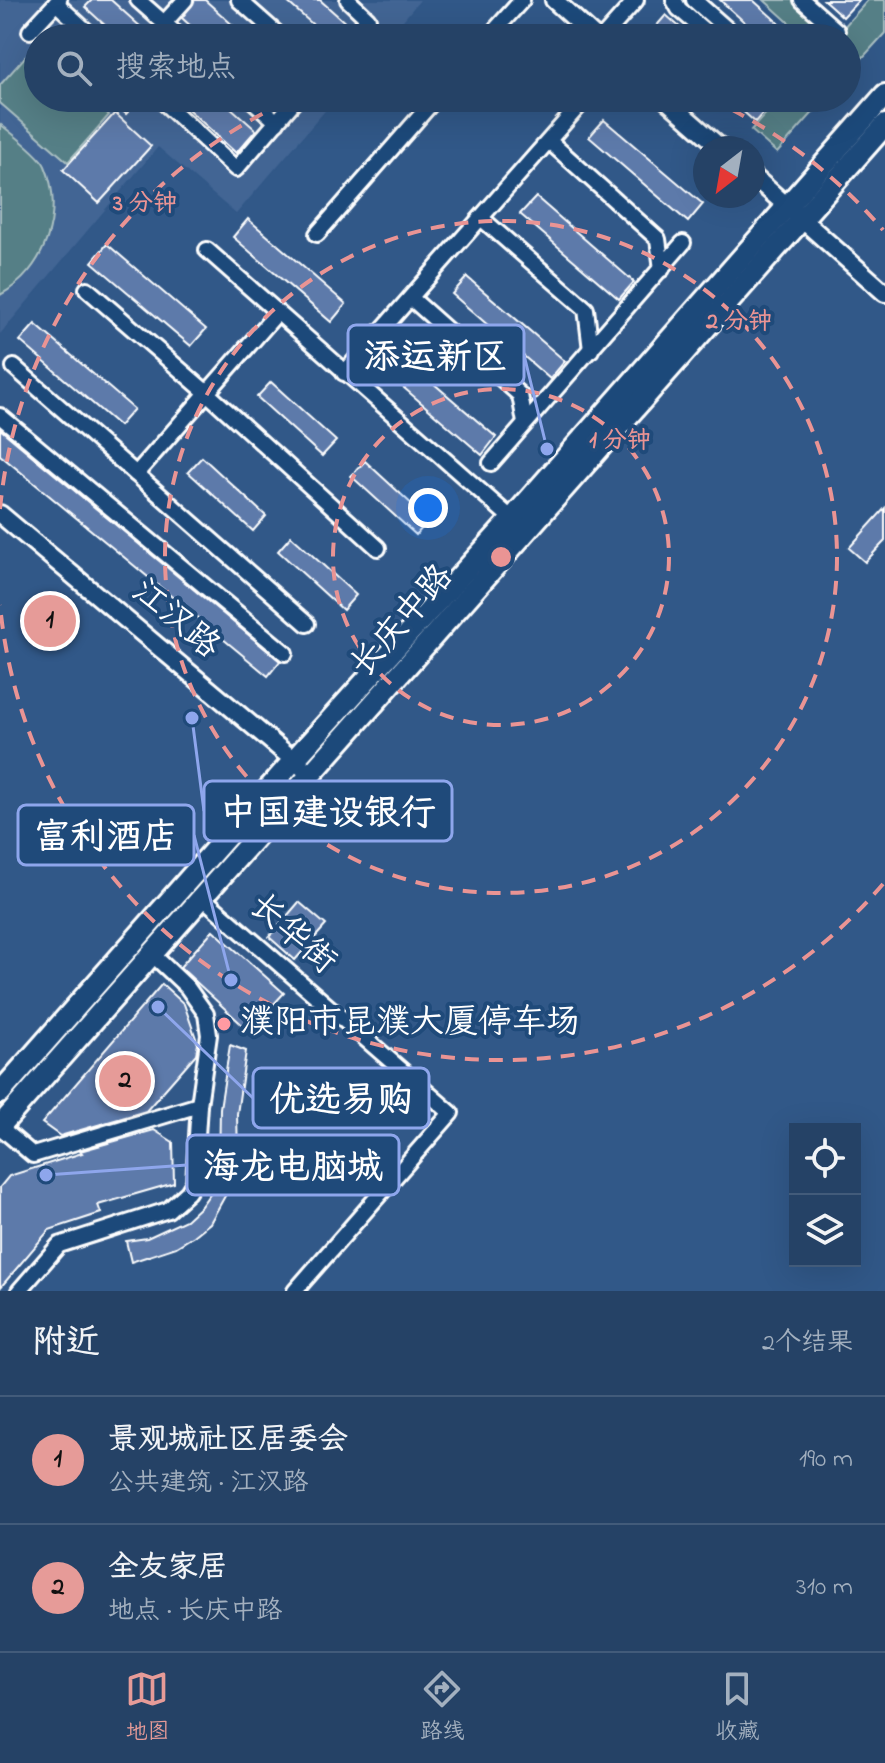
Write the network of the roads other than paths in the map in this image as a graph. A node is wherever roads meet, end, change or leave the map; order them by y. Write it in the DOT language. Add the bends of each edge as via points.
graph roads {
  1 [pos="138,0"];
  2 [pos="185,0"];
  3 [pos="239,0"];
  4 [pos="348,0"];
  5 [pos="522,0"];
  6 [pos="554,0"];
  7 [pos="636,0"];
  8 [pos="694,0"];
  9 [pos="802,0"];
  10 [pos="57,1"];
  11 [pos="676,1"];
  12 [pos="164,23"];
  13 [pos="36,24"];
  14 [pos="80,24"];
  15 [pos="266,24"];
  16 [pos="364,24"];
  17 [pos="501,24"];
  18 [pos="581,24"];
  19 [pos="615,24"];
  20 [pos="697,24"];
  21 [pos="721,24"];
  22 [pos="829,24"];
  23 [pos="885,95"];
  24 [pos="174,112"];
  25 [pos="266,112"];
  26 [pos="285,112"];
  27 [pos="424,112"];
  28 [pos="574,112"];
  29 [pos="680,112"];
  30 [pos="277,122"];
  31 [pos="885,125"];
  32 [pos="707,136"];
  33 [pos="549,141"];
  34 [pos="765,187"];
  35 [pos="794,212"];
  36 [pos="481,218"];
  37 [pos="317,234"];
  38 [pos="683,243"];
  39 [pos="207,250"];
  40 [pos="662,269"];
  41 [pos="87,289"];
  42 [pos="885,293"];
  43 [pos="411,298"];
  44 [pos="277,313"];
  45 [pos="591,350"];
  46 [pos="14,367"];
  47 [pos="344,373"];
  48 [pos="207,393"];
  49 [pos="0,416"];
  50 [pos="525,423"];
  51 [pos="491,463"];
  52 [pos="136,474"];
  53 [pos="0,514"];
  54 [pos="512,519"];
  55 [pos="378,548"];
  56 [pos="307,624"];
  57 [pos="285,653"];
  58 [pos="294,760"];
  59 [pos="311,774"];
  60 [pos="202,897"];
  61 [pos="152,954"];
  62 [pos="0,1093"];
  63 [pos="199,1105"];
  64 [pos="0,1127"];
  65 [pos="19,1291"];
  66 [pos="295,1291"];
  1 -- 12 [label="street"];
  2 -- 12 [label="street"];
  3 -- 15 [label="street"];
  4 -- 16 [label="street" via="368,19"];
  5 -- 17 [label="street"];
  6 -- 18 [label="street"];
  7 -- 19 [label="street"];
  8 -- 21 [label="street"];
  9 -- 22 [label="street"];
  10 -- 13 [label="street"];
  10 -- 14 [label="street"];
  11 -- 20 [label="street"];
  23 -- 35 [label="main road, 长庆中路"];
  24 -- 30 [label="street" via="236,169"];
  25 -- 30 [label="street"];
  26 -- 30 [label="street"];
  27 -- 37 [label="street"];
  28 -- 33 [label="street"];
  29 -- 32 [label="street"];
  31 -- 35 [label="main road, 长庆中路"];
  33 -- 36 [label="street"];
  33 -- 40 [label="street" via="658,239"];
  34 -- 35 [label="street"];
  35 -- 42 [label="street"];
  35 -- 54 [label="main road, 长庆中路"];
  35 -- 59 [label="main road, 长庆中路"];
  36 -- 43 [label="street"];
  36 -- 45 [label="street" via="586,309"];
  38 -- 40 [label="street"];
  39 -- 44 [label="street"];
  40 -- 45 [label="street"];
  41 -- 48 [label="street"];
  43 -- 47 [label="street"];
  43 -- 50 [label="street" via="520,395"];
  44 -- 47 [label="street"];
  44 -- 48 [label="street"];
  45 -- 50 [label="street"];
  46 -- 52 [label="street"];
  47 -- 54 [label="street"];
  48 -- 52 [label="street"];
  48 -- 55 [label="street"];
  49 -- 57 [label="street"];
  50 -- 51 [label="street"];
  52 -- 56 [label="street"];
  53 -- 58 [label="street, 江汉路"];
  54 -- 58 [label="main road, 长庆中路"];
  58 -- 59 [label="street, 江汉路"];
  58 -- 62 [label="main road, 长庆中路"];
  59 -- 60 [label="main road, 长庆中路"];
  60 -- 61 [label="main road, 长庆中路"];
  60 -- 66 [label="street, 长华街" via="451,1113"];
  61 -- 63 [label="street" via="206,1014 209,1035"];
  61 -- 64 [label="main road, 长庆中路"];
  63 -- 64 [label="street" via="33,1155"];
  63 -- 65 [label="street" via="194,1182 178,1202 155,1216 59,1245"];
}
